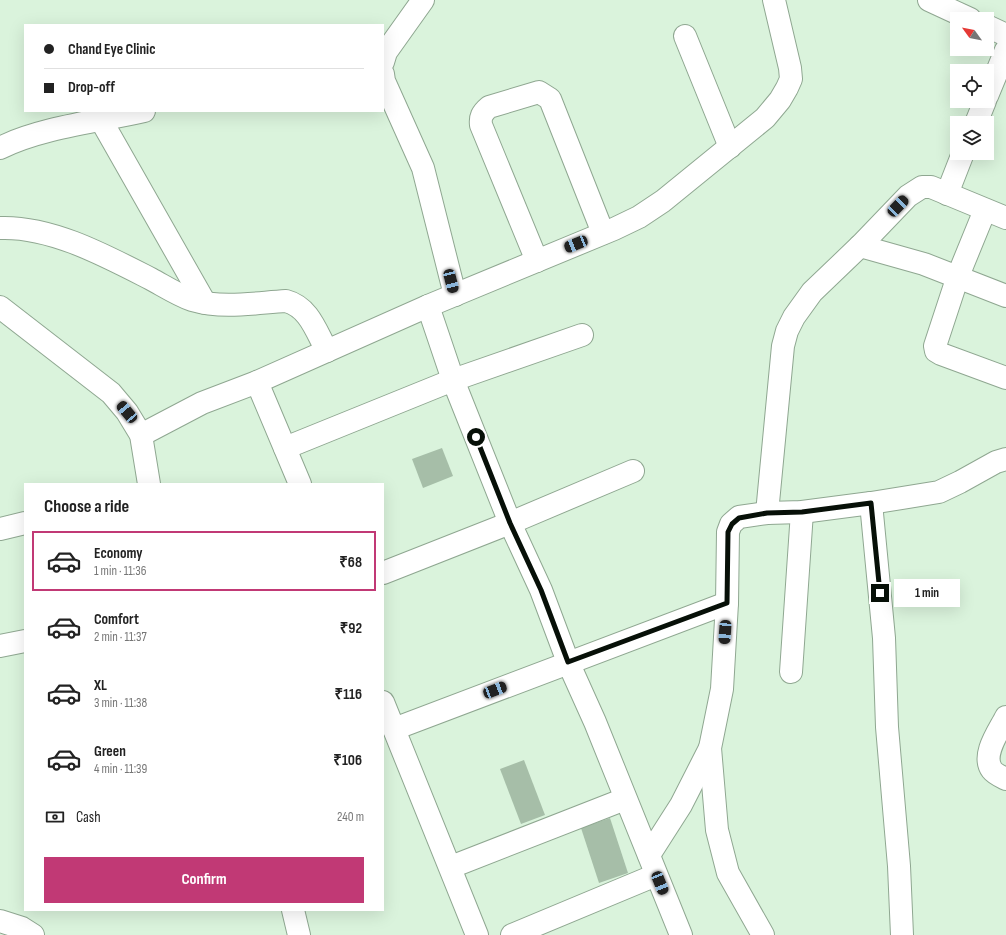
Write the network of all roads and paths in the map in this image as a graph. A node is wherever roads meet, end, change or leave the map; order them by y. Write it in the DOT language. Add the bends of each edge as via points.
graph roads {
  1 [pos="423,0"];
  2 [pos="774,0"];
  3 [pos="929,0"];
  4 [pos="955,12"];
  5 [pos="994,29"];
  6 [pos="1006,35"];
  7 [pos="685,36"];
  8 [pos="1006,50"];
  9 [pos="384,59"];
  10 [pos="994,79"];
  11 [pos="384,80"];
  12 [pos="139,112"];
  13 [pos="101,120"];
  14 [pos="730,146"];
  15 [pos="0,148"];
  16 [pos="960,160"];
  17 [pos="947,194"];
  18 [pos="985,210"];
  19 [pos="1006,218"];
  20 [pos="0,228"];
  21 [pos="603,233"];
  22 [pos="860,246"];
  23 [pos="537,261"];
  24 [pos="958,276"];
  25 [pos="455,295"];
  26 [pos="1006,296"];
  27 [pos="205,303"];
  28 [pos="428,306"];
  29 [pos="0,307"];
  30 [pos="582,335"];
  31 [pos="327,350"];
  32 [pos="1006,378"];
  33 [pos="453,380"];
  34 [pos="257,382"];
  35 [pos="141,435"];
  36 [pos="285,448"];
  37 [pos="1006,459"];
  38 [pos="633,471"];
  39 [pos="149,483"];
  40 [pos="300,483"];
  41 [pos="871,503"];
  42 [pos="802,512"];
  43 [pos="767,513"];
  44 [pos="510,523"];
  45 [pos="24,524"];
  46 [pos="0,529"];
  47 [pos="384,573"];
  48 [pos="727,603"];
  49 [pos="24,641"];
  50 [pos="0,646"];
  51 [pos="568,662"];
  52 [pos="791,672"];
  53 [pos="384,704"];
  54 [pos="1006,717"];
  55 [pos="394,729"];
  56 [pos="710,748"];
  57 [pos="1006,779"];
  58 [pos="625,799"];
  59 [pos="653,865"];
  60 [pos="451,867"];
  61 [pos="293,911"];
  62 [pos="0,921"];
  63 [pos="33,935"];
  64 [pos="299,935"];
  65 [pos="477,935"];
  66 [pos="512,935"];
  67 [pos="681,935"];
  68 [pos="763,935"];
  69 [pos="902,935"];
  1 -- 9 [label="street" via="386,52"];
  2 -- 14 [label="street" via="791,79 780,100 765,118"];
  3 -- 4 [label="street"];
  5 -- 6 [label="street"];
  7 -- 14 [label="street"];
  8 -- 10 [label="street"];
  11 -- 25 [label="street" via="423,168"];
  12 -- 13 [label="street"];
  13 -- 15 [label="street" via="36,134"];
  13 -- 27 [label="street"];
  14 -- 21 [label="street" via="639,217"];
  16 -- 17 [label="street"];
  17 -- 18 [label="street"];
  17 -- 22 [label="street" via="931,187 916,189"];
  18 -- 19 [label="street"];
  18 -- 24 [label="street"];
  20 -- 27 [label="street" via="18,228 52,235 112,259 190,299"];
  21 -- 23 [label="street"];
  21 -- 23 [label="street" via="550,99 539,92 488,107 480,119 481,125"];
  22 -- 24 [label="street"];
  22 -- 43 [label="street" via="812,292 787,331 783,346"];
  23 -- 25 [label="street"];
  24 -- 26 [label="street"];
  24 -- 32 [label="street" via="935,346 936,350"];
  25 -- 28 [label="street"];
  27 -- 31 [label="street" via="220,306 286,301 296,303 305,311"];
  28 -- 31 [label="street"];
  28 -- 33 [label="street"];
  29 -- 35 [label="street" via="111,393"];
  30 -- 33 [label="street"];
  31 -- 34 [label="street"];
  33 -- 36 [label="street"];
  33 -- 44 [label="street"];
  34 -- 35 [label="street" via="202,403"];
  34 -- 36 [label="street"];
  35 -- 39 [label="street"];
  36 -- 40 [label="street"];
  37 -- 41 [label="street" via="939,492"];
  38 -- 44 [label="street"];
  41 -- 42 [label="street"];
  41 -- 69 [label="street" via="884,638 887,727"];
  42 -- 43 [label="street"];
  42 -- 52 [label="street"];
  43 -- 48 [label="street" via="739,518 728,532"];
  44 -- 47 [label="street"];
  44 -- 51 [label="street" via="541,590"];
  45 -- 46 [label="street"];
  48 -- 51 [label="street"];
  48 -- 56 [label="street" via="722,689"];
  49 -- 50 [label="street"];
  51 -- 55 [label="street"];
  51 -- 58 [label="street"];
  53 -- 55 [label="street"];
  54 -- 57 [label="street" via="990,748 988,762 993,771"];
  55 -- 60 [label="street"];
  56 -- 59 [label="street"];
  56 -- 68 [label="street" via="721,851 728,873"];
  58 -- 59 [label="street"];
  58 -- 60 [label="street"];
  59 -- 66 [label="street"];
  59 -- 67 [label="street"];
  60 -- 65 [label="street"];
  61 -- 64 [label="street"];
  62 -- 63 [label="street" via="17,926"];
}
